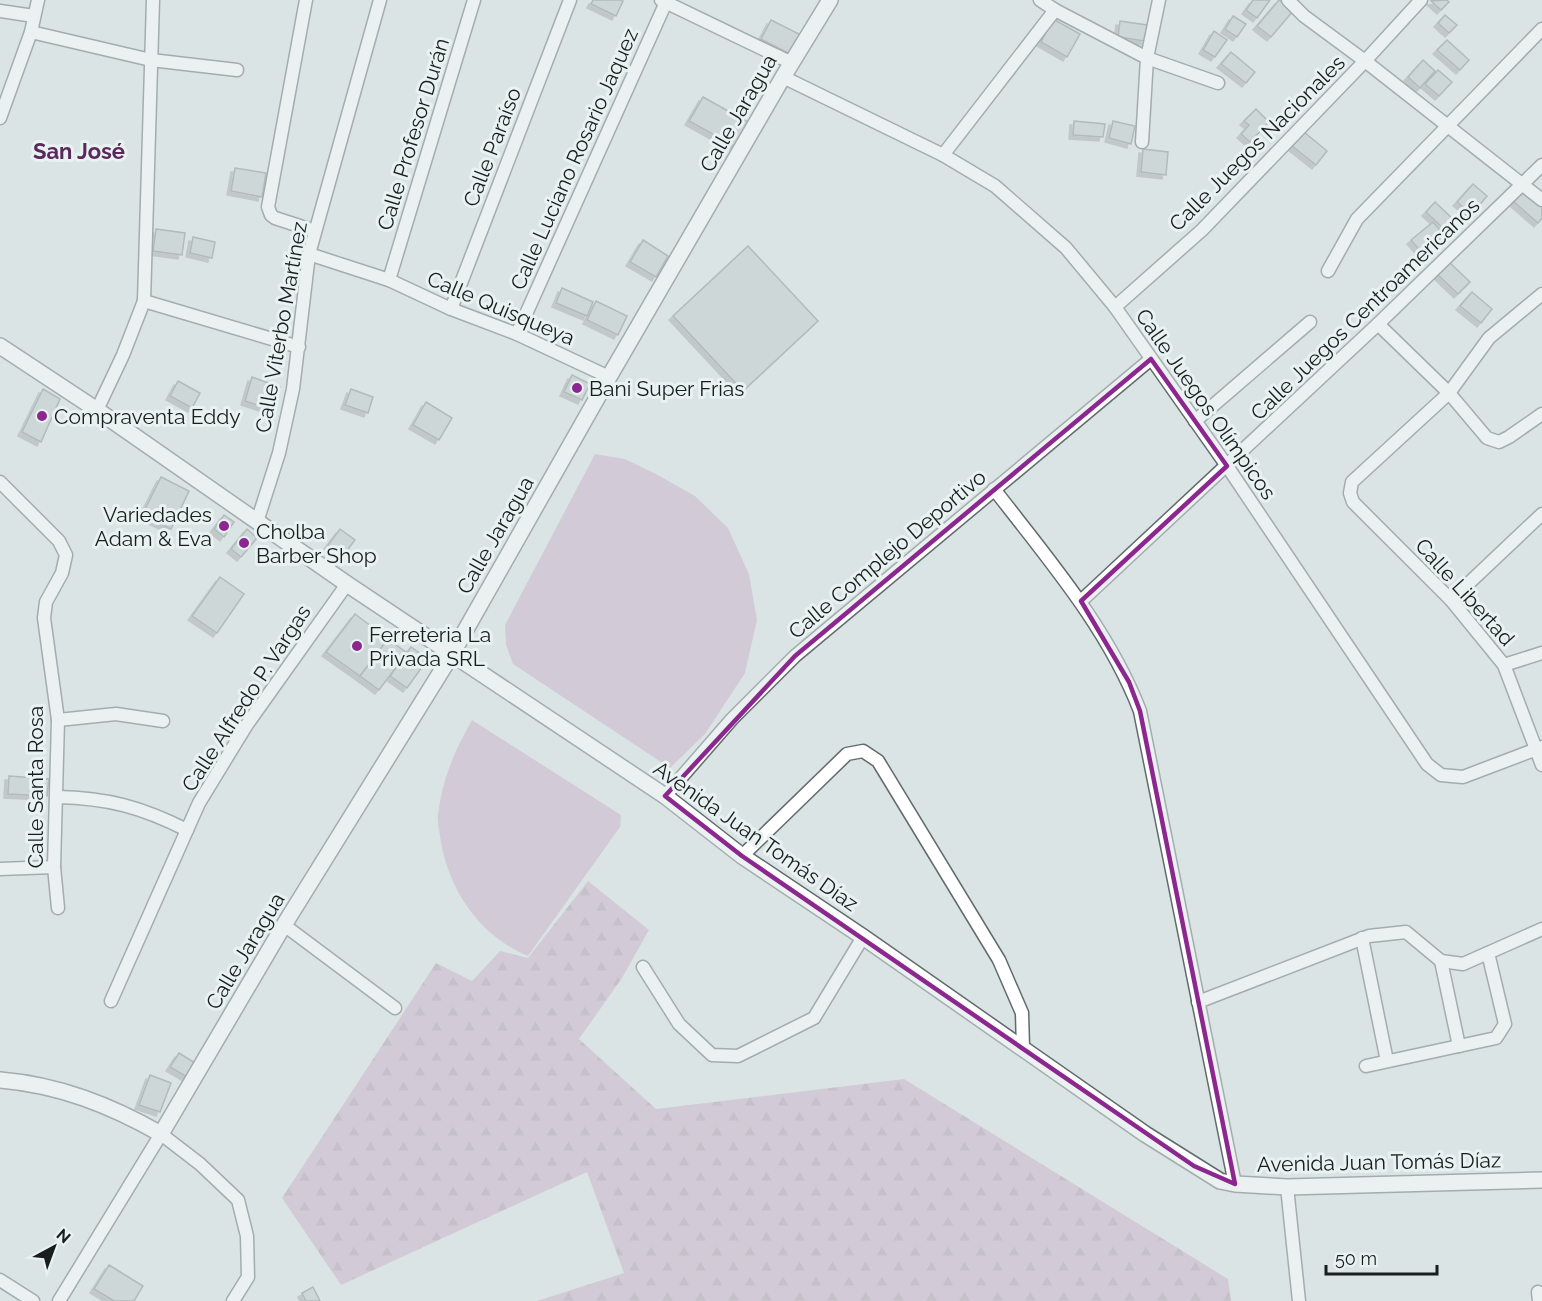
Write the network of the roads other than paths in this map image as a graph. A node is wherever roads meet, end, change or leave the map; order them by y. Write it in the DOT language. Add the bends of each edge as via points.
graph roads {
  1 [pos="38,0"];
  2 [pos="153,0"];
  3 [pos="306,0"];
  4 [pos="380,0"];
  5 [pos="474,0"];
  6 [pos="570,0"];
  7 [pos="830,0"];
  8 [pos="1040,0"];
  9 [pos="1159,0"];
  10 [pos="1288,0"];
  11 [pos="1421,0"];
  12 [pos="665,1"];
  13 [pos="1055,10"];
  14 [pos="0,11"];
  15 [pos="34,16"];
  16 [pos="1542,29"];
  17 [pos="31,32"];
  18 [pos="1147,58"];
  19 [pos="151,60"];
  20 [pos="1365,61"];
  21 [pos="792,63"];
  22 [pos="237,70"];
  23 [pos="783,77"];
  24 [pos="1218,83"];
  25 [pos="0,118"];
  26 [pos="1447,124"];
  27 [pos="1142,142"];
  28 [pos="943,155"];
  29 [pos="1542,165"];
  30 [pos="1524,184"];
  31 [pos="1542,200"];
  32 [pos="315,231"];
  33 [pos="309,254"];
  34 [pos="1328,271"];
  35 [pos="389,280"];
  36 [pos="1542,294"];
  37 [pos="144,301"];
  38 [pos="1114,307"];
  39 [pos="451,309"];
  40 [pos="1310,322"];
  41 [pos="1378,324"];
  42 [pos="517,334"];
  43 [pos="0,346"];
  44 [pos="299,347"];
  45 [pos="1151,359"];
  46 [pos="609,377"];
  47 [pos="1449,393"];
  48 [pos="97,410"];
  49 [pos="1542,414"];
  50 [pos="1195,421"];
  51 [pos="1227,466"];
  52 [pos="0,482"];
  53 [pos="994,489"];
  54 [pos="1542,514"];
  55 [pos="257,522"];
  56 [pos="346,584"];
  57 [pos="1451,600"];
  58 [pos="1081,602"];
  59 [pos="1542,653"];
  60 [pos="452,654"];
  61 [pos="1504,665"];
  62 [pos="58,720"];
  63 [pos="163,721"];
  64 [pos="1539,748"];
  65 [pos="1542,765"];
  66 [pos="665,796"];
  67 [pos="57,797"];
  68 [pos="187,830"];
  69 [pos="742,856"];
  70 [pos="54,867"];
  71 [pos="0,868"];
  72 [pos="58,908"];
  73 [pos="284,925"];
  74 [pos="1542,929"];
  75 [pos="863,938"];
  76 [pos="1362,938"];
  77 [pos="1488,953"];
  78 [pos="1441,961"];
  79 [pos="643,967"];
  80 [pos="111,1001"];
  81 [pos="1198,1002"];
  82 [pos="394,1008"];
  83 [pos="1459,1046"];
  84 [pos="1023,1048"];
  85 [pos="1387,1061"];
  86 [pos="1366,1066"];
  87 [pos="0,1080"];
  88 [pos="161,1134"];
  89 [pos="1542,1180"];
  90 [pos="1235,1184"];
  91 [pos="1287,1187"];
  92 [pos="0,1280"];
  93 [pos="33,1301"];
  94 [pos="59,1301"];
  95 [pos="233,1301"];
  96 [pos="1299,1301"];
  1 -- 15 [label="street"];
  2 -- 19 [label="street"];
  3 -- 32 [label="street" via="268,207 275,218"];
  4 -- 32 [label="street, Calle Viterbo Martínez"];
  5 -- 35 [label="street, Calle Profesor Durán"];
  6 -- 39 [label="street, Calle Paraíso"];
  7 -- 21 [label="street, Calle Jaragua"];
  8 -- 13 [label="street"];
  9 -- 18 [label="street"];
  10 -- 20 [label="street"];
  11 -- 20 [label="street, Calle Juegos Nacionales"];
  12 -- 21 [label="street"];
  12 -- 42 [label="street, Calle Luciano Rosario Jaquez"];
  13 -- 18 [label="street"];
  13 -- 28 [label="street"];
  14 -- 15 [label="street"];
  15 -- 17 [label="street"];
  16 -- 26 [label="street"];
  17 -- 19 [label="street"];
  17 -- 25 [label="street"];
  18 -- 24 [label="street"];
  18 -- 27 [label="street"];
  19 -- 22 [label="street"];
  19 -- 37 [label="street"];
  20 -- 26 [label="street"];
  20 -- 38 [label="street, Calle Juegos Nacionales" via="1202,230"];
  21 -- 23 [label="street, Calle Jaragua"];
  23 -- 28 [label="street, Calle Juegos Olímpicos"];
  23 -- 46 [label="street, Calle Jaragua"];
  26 -- 30 [label="street"];
  26 -- 34 [label="street" via="1357,219"];
  28 -- 38 [label="street, Calle Juegos Olímpicos" via="995,186 1066,248"];
  29 -- 30 [label="street, Calle Juegos Centroamericanos"];
  30 -- 31 [label="street"];
  30 -- 41 [label="street, Calle Juegos Centroamericanos"];
  32 -- 33 [label="street, Calle Viterbo Martínez"];
  33 -- 35 [label="street, Calle Quisqueya"];
  33 -- 44 [label="street, Calle Viterbo Martínez"];
  35 -- 39 [label="street, Calle Quisqueya"];
  36 -- 47 [label="street" via="1489,338"];
  37 -- 44 [label="street"];
  37 -- 48 [label="street"];
  38 -- 45 [label="street, Calle Juegos Olímpicos"];
  39 -- 42 [label="street, Calle Quisqueya"];
  40 -- 50 [label="street"];
  41 -- 47 [label="street"];
  41 -- 51 [label="street, Calle Juegos Centroamericanos"];
  42 -- 46 [label="street, Calle Quisqueya"];
  43 -- 48 [label="street, Avenida Juan Tomás Díaz"];
  44 -- 55 [label="street, Calle Viterbo Martínez" via="279,453"];
  45 -- 50 [label="street, Calle Juegos Olímpicos"];
  45 -- 53 [label="street, Calle Complejo Deportivo"];
  46 -- 60 [label="street, Calle Jaragua"];
  47 -- 49 [label="street" via="1487,438 1499,442"];
  47 -- 57 [label="street, Calle Libertad" via="1352,482 1350,492 1353,502"];
  48 -- 55 [label="street, Avenida Juan Tomás Díaz"];
  50 -- 51 [label="street, Calle Juegos Olímpicos"];
  51 -- 58 [label="street, Calle Juegos Centroamericanos"];
  51 -- 64 [label="street, Calle Juegos Olímpicos" via="1427,764 1441,775 1463,777"];
  52 -- 62 [label="street, Calle Santa Rosa" via="59,541 66,555 62,573 46,602 44,618"];
  53 -- 58 [label="street"];
  53 -- 66 [label="street, Calle Complejo Deportivo" via="795,656 732,719"];
  54 -- 57 [label="street"];
  55 -- 56 [label="street, Avenida Juan Tomás Díaz"];
  56 -- 60 [label="street, Avenida Juan Tomás Díaz"];
  56 -- 68 [label="street, Calle Alfredo P. Vargas" via="246,726"];
  57 -- 61 [label="street, Calle Libertad"];
  58 -- 81 [label="street" via="1129,682 1140,711"];
  59 -- 61 [label="street"];
  60 -- 66 [label="street, Avenida Juan Tomás Díaz"];
  60 -- 73 [label="street, Calle Jaragua"];
  61 -- 64 [label="street, Calle Libertad"];
  62 -- 63 [label="street" via="116,714"];
  62 -- 67 [label="street, Calle Santa Rosa"];
  64 -- 65 [label="street, Calle Libertad"];
  66 -- 69 [label="street, Avenida Juan Tomás Díaz"];
  67 -- 68 [label="street" via="123,804 156,814"];
  67 -- 70 [label="street, Calle Santa Rosa"];
  68 -- 80 [label="street, Calle Alfredo P. Vargas"];
  69 -- 75 [label="street, Avenida Juan Tomás Díaz"];
  69 -- 84 [label="street" via="847,754 863,751 878,761 999,960 1022,1013"];
  70 -- 71 [label="street"];
  70 -- 72 [label="street, Calle Santa Rosa"];
  73 -- 82 [label="street"];
  73 -- 88 [label="street, Calle Jaragua"];
  74 -- 77 [label="street"];
  75 -- 79 [label="street" via="814,1018 738,1056 712,1055 679,1024"];
  75 -- 84 [label="street, Avenida Juan Tomás Díaz"];
  76 -- 78 [label="street" via="1406,932"];
  76 -- 81 [label="street"];
  76 -- 85 [label="street"];
  77 -- 78 [label="street" via="1462,964"];
  77 -- 83 [label="street" via="1505,1024 1496,1038"];
  78 -- 83 [label="street"];
  81 -- 90 [label="street"];
  83 -- 85 [label="street"];
  84 -- 90 [label="street, Avenida Juan Tomás Díaz" via="1194,1166 1220,1181"];
  85 -- 86 [label="street"];
  87 -- 88 [label="street" via="75,1094 130,1116"];
  88 -- 94 [label="street, Calle Jaragua"];
  88 -- 95 [label="street" via="238,1200 247,1236 248,1277"];
  89 -- 91 [label="street, Avenida Juan Tomás Díaz"];
  90 -- 91 [label="street, Avenida Juan Tomás Díaz"];
  91 -- 96 [label="street"];
  92 -- 93 [label="street"];
}
